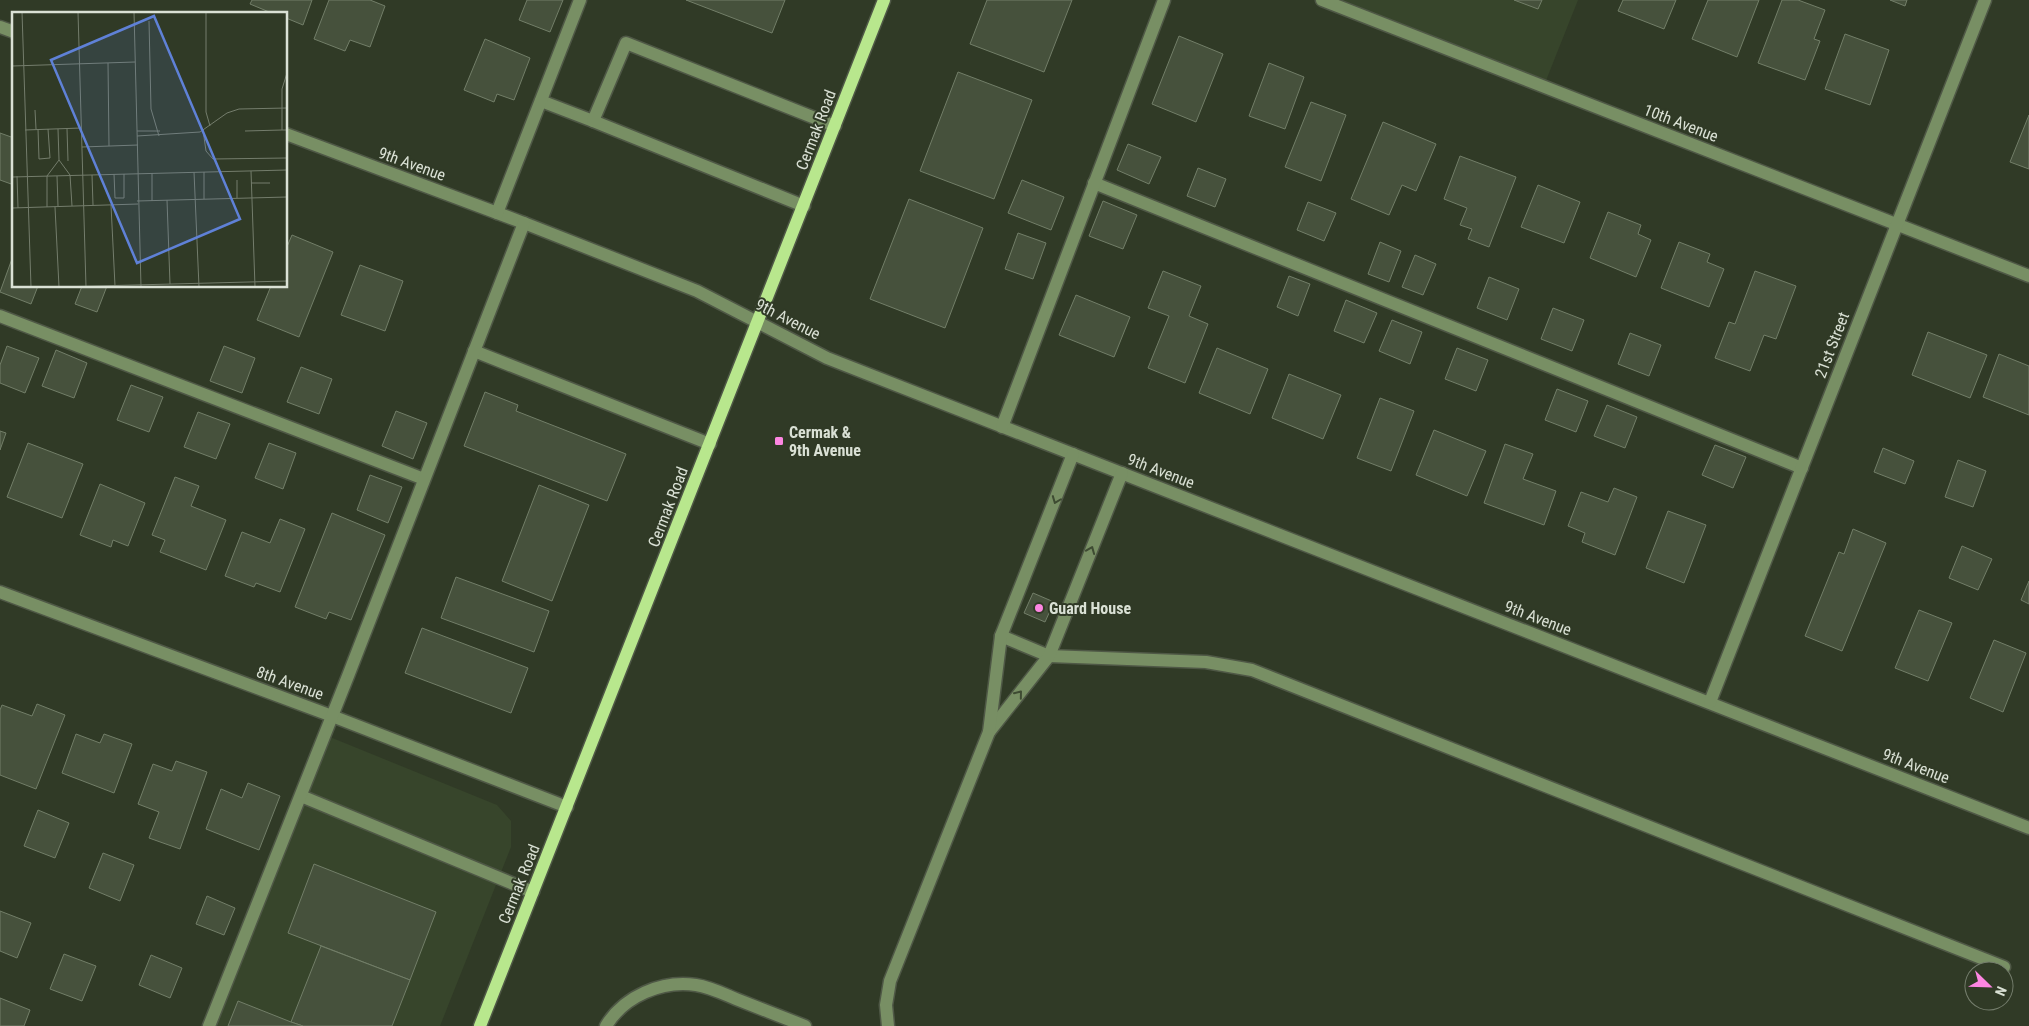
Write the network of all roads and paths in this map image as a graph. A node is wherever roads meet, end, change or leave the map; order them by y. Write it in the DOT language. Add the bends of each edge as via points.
graph roads {
  1 [pos="580,0"];
  2 [pos="884,0"];
  3 [pos="1164,0"];
  4 [pos="1322,0"];
  5 [pos="1985,0"];
  6 [pos="1344,4"];
  7 [pos="0,27"];
  8 [pos="12,31"];
  9 [pos="541,101"];
  10 [pos="593,121"];
  11 [pos="835,126"];
  12 [pos="288,135"];
  13 [pos="1094,183"];
  14 [pos="804,206"];
  15 [pos="498,213"];
  16 [pos="524,223"];
  17 [pos="1897,224"];
  18 [pos="2029,276"];
  19 [pos="0,316"];
  20 [pos="758,323"];
  21 [pos="474,351"];
  22 [pos="1002,426"];
  23 [pos="710,444"];
  24 [pos="1073,454"];
  25 [pos="1802,468"];
  26 [pos="1122,473"];
  27 [pos="424,479"];
  28 [pos="0,592"];
  29 [pos="1001,636"];
  30 [pos="1049,656"];
  31 [pos="1710,702"];
  32 [pos="332,716"];
  33 [pos="989,732"];
  34 [pos="301,796"];
  35 [pos="567,807"];
  36 [pos="2029,828"];
  37 [pos="533,892"];
  38 [pos="1989,961"];
  39 [pos="208,1026"];
  40 [pos="480,1026"];
  41 [pos="606,1026"];
  42 [pos="805,1026"];
  43 [pos="888,1026"];
  1 -- 9 [label="street"];
  2 -- 11 [label="main road, Cermak Road"];
  3 -- 13 [label="street"];
  4 -- 6 [label="street, 10th Avenue"];
  5 -- 17 [label="street, 21st Street"];
  6 -- 17 [label="street, 10th Avenue"];
  7 -- 8 [label="street"];
  9 -- 10 [label="street"];
  9 -- 15 [label="street"];
  10 -- 11 [label="street" via="626,43"];
  10 -- 14 [label="street"];
  11 -- 14 [label="main road, Cermak Road"];
  12 -- 15 [label="street, 9th Avenue"];
  13 -- 22 [label="street"];
  13 -- 25 [label="street"];
  14 -- 20 [label="main road, Cermak Road"];
  15 -- 16 [label="street, 9th Avenue"];
  16 -- 20 [label="street, 9th Avenue" via="697,291"];
  16 -- 21 [label="street"];
  17 -- 18 [label="street, 10th Avenue"];
  17 -- 25 [label="street, 21st Street"];
  19 -- 27 [label="street"];
  20 -- 22 [label="street, 9th Avenue" via="827,358"];
  20 -- 23 [label="main road, Cermak Road"];
  21 -- 23 [label="street"];
  21 -- 27 [label="street"];
  22 -- 24 [label="street, 9th Avenue"];
  23 -- 35 [label="main road, Cermak Road"];
  24 -- 26 [label="street, 9th Avenue"];
  24 -- 29 [label="street, one-way"];
  25 -- 31 [label="street, 21st Street"];
  30 -- 26 [label="street, one-way"];
  26 -- 31 [label="street, 9th Avenue"];
  27 -- 32 [label="street"];
  28 -- 32 [label="street, 8th Avenue"];
  29 -- 30 [label="street"];
  29 -- 33 [label="street"];
  33 -- 30 [label="street, one-way"];
  30 -- 38 [label="street" via="1206,662 1252,670"];
  31 -- 36 [label="street, 9th Avenue"];
  32 -- 34 [label="street"];
  32 -- 35 [label="street, 8th Avenue"];
  33 -- 43 [label="street" via="890,981 886,1005"];
  34 -- 37 [label="street"];
  34 -- 39 [label="street"];
  35 -- 37 [label="main road, Cermak Road"];
  37 -- 40 [label="main road, Cermak Road"];
  41 -- 42 [label="street" via="612,1016 628,1003 648,990 669,985 696,985 721,992"];
}
